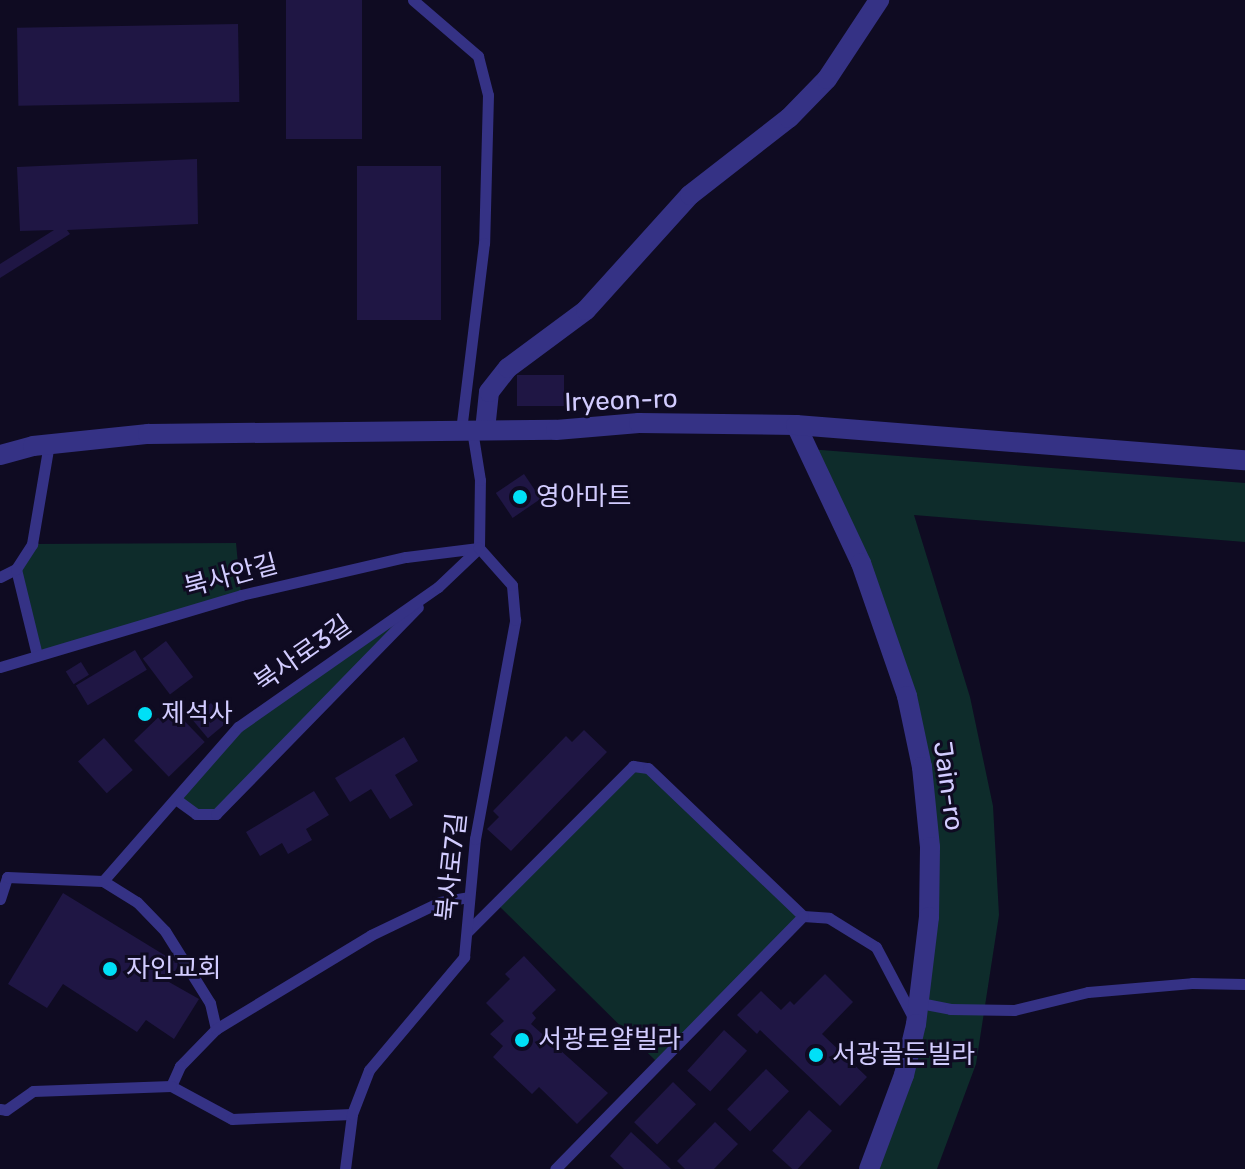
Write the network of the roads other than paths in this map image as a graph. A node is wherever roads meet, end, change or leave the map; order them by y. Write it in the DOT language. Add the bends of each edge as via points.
graph roads {
  1 [pos="413,0"];
  2 [pos="879,0"];
  3 [pos="796,425"];
  4 [pos="473,430"];
  5 [pos="49,444"];
  6 [pos="0,455"];
  7 [pos="1245,460"];
  8 [pos="479,548"];
  9 [pos="16,569"];
  10 [pos="0,577"];
  11 [pos="438,587"];
  12 [pos="37,655"];
  13 [pos="0,667"];
  14 [pos="177,800"];
  15 [pos="4,875"];
  16 [pos="103,881"];
  17 [pos="467,897"];
  18 [pos="0,899"];
  19 [pos="803,916"];
  20 [pos="467,932"];
  21 [pos="1245,984"];
  22 [pos="920,1003"];
  23 [pos="916,1024"];
  24 [pos="216,1029"];
  25 [pos="171,1086"];
  26 [pos="0,1109"];
  27 [pos="352,1114"];
  28 [pos="345,1169"];
  29 [pos="555,1169"];
  30 [pos="869,1169"];
  1 -- 4 [label="lane" via="478,56 488,95"];
  2 -- 4 [label="street" via="827,79 789,118 690,195 586,310 508,368 489,392"];
  3 -- 4 [label="street, Iryeon-ro" via="639,423"];
  3 -- 7 [label="street, Iryeon-ro"];
  3 -- 22 [label="street, Jain-ro" via="861,563 907,696 922,767 930,847"];
  4 -- 5 [label="street, Iryeon-ro" via="148,434"];
  4 -- 8 [label="lane" via="480,480"];
  5 -- 6 [label="street, Iryeon-ro"];
  5 -- 9 [label="lane" via="40,514 32,544"];
  8 -- 11 [label="lane, 북사로3길"];
  8 -- 12 [label="lane, 북사안길" via="314,577"];
  8 -- 17 [label="lane, 북사로7길" via="512,585 515,620"];
  9 -- 10 [label="lane"];
  9 -- 12 [label="lane"];
  11 -- 14 [label="lane, 북사로3길" via="238,727"];
  11 -- 14 [label="lane" via="216,814 196,814"];
  12 -- 13 [label="lane, 북사안길"];
  14 -- 16 [label="lane, 북사로3길"];
  15 -- 16 [label="lane"];
  15 -- 18 [label="lane"];
  16 -- 24 [label="lane" via="137,902 165,931 192,968"];
  17 -- 20 [label="lane, 북사로7길"];
  17 -- 24 [label="lane" via="440,902 371,935"];
  19 -- 20 [label="lane" via="648,768 633,766"];
  19 -- 23 [label="lane" via="829,918 876,947"];
  19 -- 29 [label="lane"];
  20 -- 27 [label="lane, 북사로7길" via="464,957 369,1070"];
  21 -- 22 [label="lane" via="1088,992 1014,1010"];
  22 -- 23 [label="street, Jain-ro"];
  23 -- 30 [label="street, Jain-ro" via="904,1075"];
  24 -- 25 [label="lane" via="180,1066"];
  25 -- 26 [label="lane" via="33,1091"];
  25 -- 27 [label="lane" via="232,1119"];
  27 -- 28 [label="lane, 북사로7길"];
}
